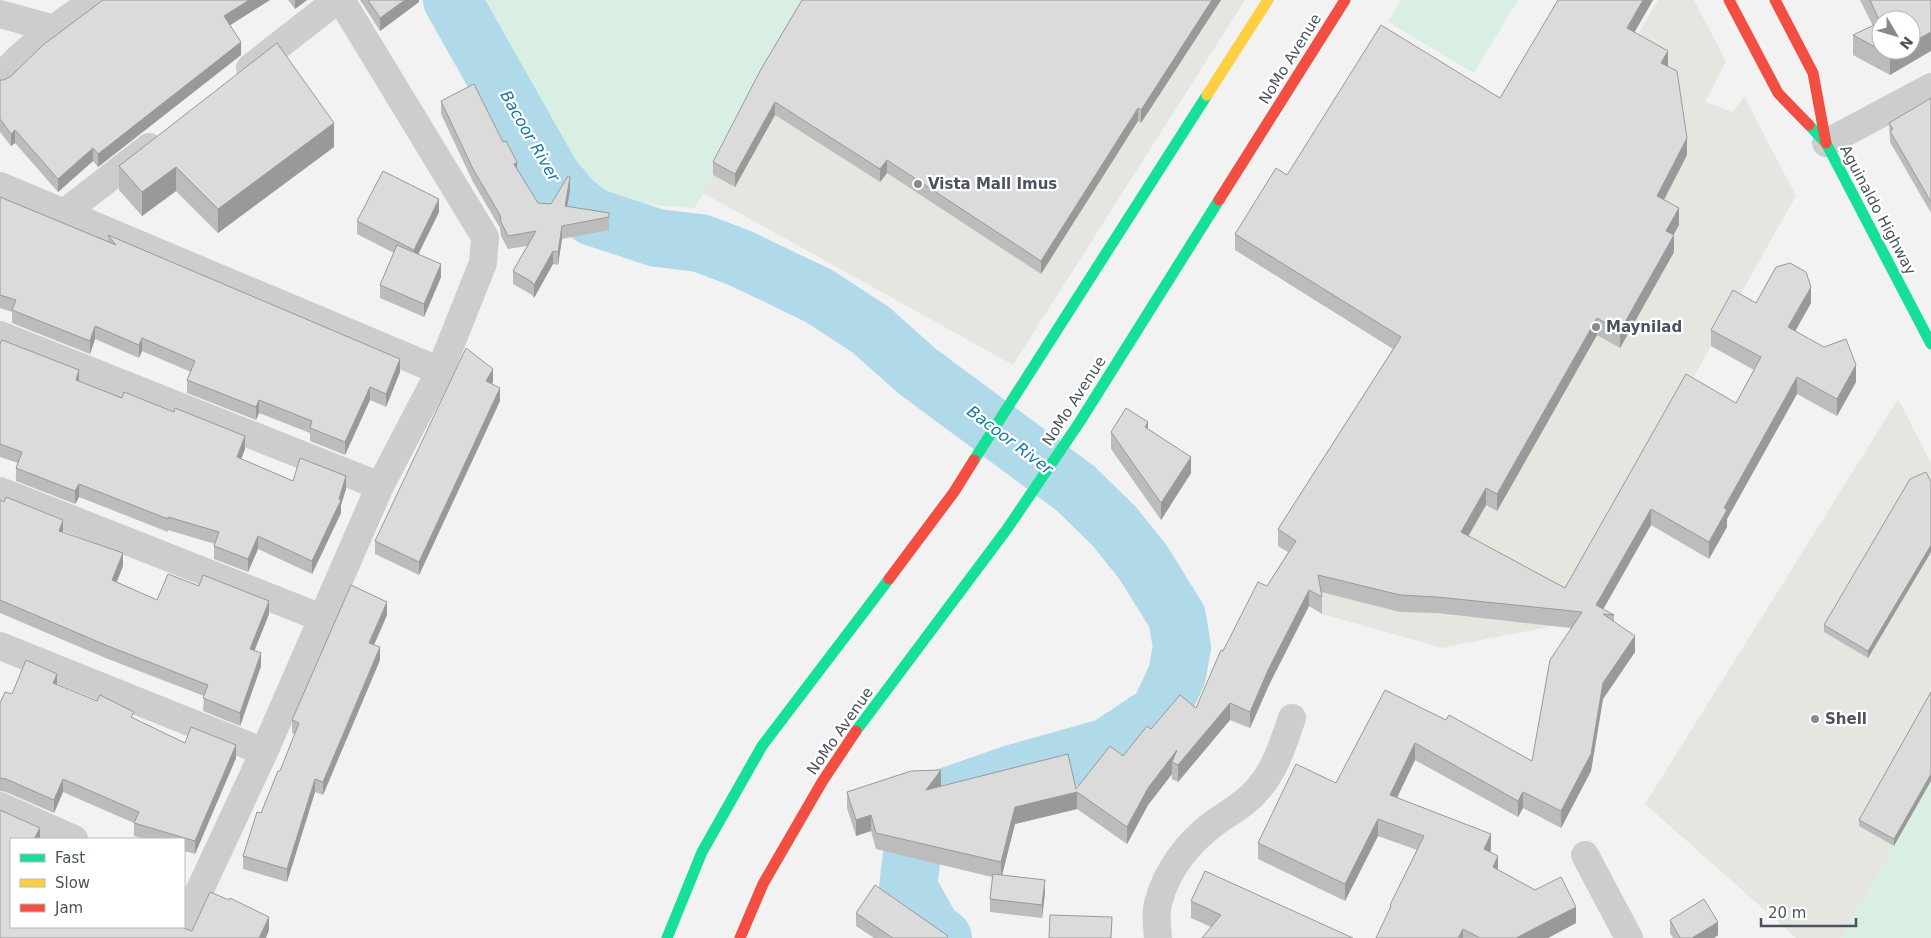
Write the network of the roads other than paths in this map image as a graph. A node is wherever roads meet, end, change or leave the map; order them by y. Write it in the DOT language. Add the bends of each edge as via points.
graph roads {
  1 [pos="94,0"];
  2 [pos="339,0"];
  3 [pos="1268,0"];
  4 [pos="1345,0"];
  5 [pos="1729,0"];
  6 [pos="1775,0"];
  7 [pos="0,14"];
  8 [pos="54,29"];
  9 [pos="0,78"];
  10 [pos="227,86"];
  11 [pos="1931,87"];
  12 [pos="172,129"];
  13 [pos="1826,143"];
  14 [pos="0,186"];
  15 [pos="64,213"];
  16 [pos="0,335"];
  17 [pos="1931,344"];
  18 [pos="440,371"];
  19 [pos="380,486"];
  20 [pos="0,491"];
  21 [pos="322,618"];
  22 [pos="0,646"];
  23 [pos="1292,718"];
  24 [pos="264,752"];
  25 [pos="0,806"];
  26 [pos="70,838"];
  27 [pos="1585,855"];
  28 [pos="191,893"];
  29 [pos="185,918"];
  30 [pos="666,938"];
  31 [pos="740,938"];
  32 [pos="1158,938"];
  33 [pos="1629,938"];
  1 -- 8 [label="street"];
  2 -- 10 [label="street"];
  2 -- 18 [label="street" via="485,237 483,263"];
  3 -- 30 [label="main road" via="954,492 762,746 702,852"];
  4 -- 31 [label="main road, NoMo Avenue" via="1079,423 1007,529 865,718 822,782 763,884"];
  5 -- 13 [label="main road, Aguinaldo Highway" via="1778,93"];
  6 -- 13 [label="main road, Aguinaldo Highway" via="1812,72"];
  7 -- 8 [label="street"];
  8 -- 9 [label="street"];
  11 -- 13 [label="street"];
  12 -- 15 [label="street"];
  13 -- 17 [label="main road, Aguinaldo Highway"];
  14 -- 15 [label="street"];
  15 -- 18 [label="street"];
  16 -- 19 [label="street"];
  18 -- 19 [label="street"];
  19 -- 21 [label="street"];
  20 -- 21 [label="street"];
  21 -- 24 [label="street"];
  22 -- 24 [label="street"];
  23 -- 32 [label="street" via="1274,766 1258,790 1211,825 1190,845 1170,872 1158,902"];
  24 -- 28 [label="street"];
  25 -- 26 [label="street"];
  27 -- 33 [label="street"];
  28 -- 29 [label="street"];
}
